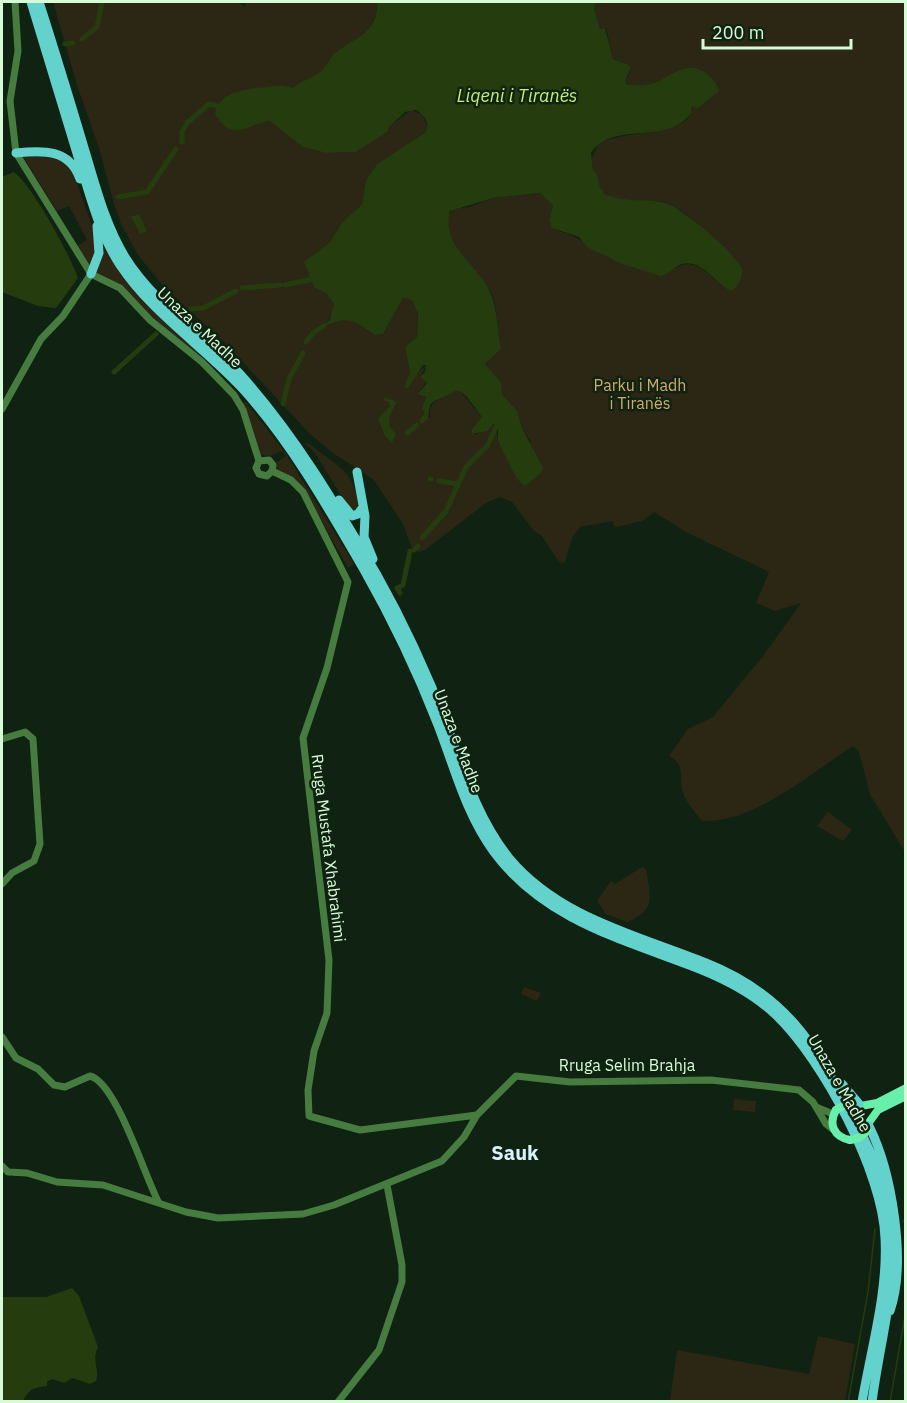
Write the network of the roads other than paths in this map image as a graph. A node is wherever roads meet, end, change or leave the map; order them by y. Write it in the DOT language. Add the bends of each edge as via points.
graph roads {
  1 [pos="15,2"];
  2 [pos="31,2"];
  3 [pos="39,2"];
  4 [pos="16,153"];
  5 [pos="98,218"];
  6 [pos="91,274"];
  7 [pos="2,410"];
  8 [pos="259,461"];
  9 [pos="311,466"];
  10 [pos="272,471"];
  11 [pos="357,472"];
  12 [pos="363,507"];
  13 [pos="378,578"];
  14 [pos="2,739"];
  15 [pos="2,884"];
  16 [pos="735,976"];
  17 [pos="769,1009"];
  18 [pos="2,1037"];
  19 [pos="906,1088"];
  20 [pos="906,1096"];
  21 [pos="857,1104"];
  22 [pos="816,1107"];
  23 [pos="834,1112"];
  24 [pos="477,1115"];
  25 [pos="868,1126"];
  26 [pos="835,1131"];
  27 [pos="848,1140"];
  28 [pos="2,1166"];
  29 [pos="387,1185"];
  30 [pos="159,1203"];
  31 [pos="881,1292"];
  32 [pos="885,1321"];
  33 [pos="338,1401"];
  34 [pos="862,1401"];
  35 [pos="872,1401"];
  1 -- 4 [label="street" via="18,51 10,101"];
  2 -- 5 [label="highway, Unaza e Madhe"];
  3 -- 9 [label="highway, Unaza e Madhe" via="102,207 124,255 158,298 254,390"];
  4 -- 5 [label="highway" via="55,153 66,157 75,167 86,201"];
  4 -- 6 [label="street"];
  5 -- 6 [label="highway" via="99,253"];
  5 -- 17 [label="highway, Unaza e Madhe" via="115,256 135,284 246,392 302,467 394,626 438,725 469,811 503,863 534,893 570,918 719,978"];
  6 -- 7 [label="street" via="63,316 41,339"];
  6 -- 8 [label="street" via="120,288 234,395 243,410"];
  8 -- 10 [label="street" via="269,460"];
  8 -- 10 [label="street" via="256,468 260,474 266,476"];
  9 -- 12 [label="highway" via="322,473 350,514 356,516"];
  9 -- 13 [label="highway, Unaza e Madhe"];
  10 -- 24 [label="street, Rruga Mustafa Xhabrahimi" via="291,480 303,492 348,582 327,668 302,744 329,955 327,1013 312,1058 309,1116 360,1130"];
  11 -- 12 [label="highway"];
  12 -- 13 [label="highway" via="364,537"];
  13 -- 16 [label="highway, Unaza e Madhe" via="429,681 481,816 518,868 545,892 590,918"];
  14 -- 15 [label="street" via="25,732 33,739 40,844 34,861 12,873"];
  16 -- 21 [label="highway" via="755,984 804,1025"];
  16 -- 32 [label="highway, Unaza e Madhe" via="771,1000 806,1036 875,1160 888,1199 893,1233"];
  17 -- 23 [label="highway" via="806,1058"];
  17 -- 31 [label="highway, Unaza e Madhe" via="815,1064 872,1174 885,1233"];
  18 -- 30 [label="street" via="16,1058 38,1069 54,1085 65,1087 90,1076 99,1080 128,1126"];
  19 -- 21 [label="main road" via="877,1103"];
  20 -- 25 [label="main road" via="879,1110"];
  21 -- 23 [label="main road, bridge"];
  21 -- 25 [label="main road" via="868,1114"];
  22 -- 23 [label="street, Rruga Selim Brahja"];
  22 -- 24 [label="street, Rruga Selim Brahja" via="799,1090 711,1080 570,1082 516,1076"];
  22 -- 26 [label="street, Rruga Selim Brahja"];
  23 -- 26 [label="main road"];
  24 -- 29 [label="street, Rruga Selim Brahja" via="442,1161"];
  25 -- 27 [label="main road, bridge" via="859,1138"];
  25 -- 32 [label="highway" via="892,1186 900,1233 896,1295"];
  26 -- 27 [label="main road"];
  27 -- 31 [label="highway" via="862,1160 873,1190"];
  28 -- 30 [label="street, Rruga Selim Brahja" via="8,1172 57,1182 103,1185"];
  29 -- 30 [label="street, Rruga Selim Brahja" via="334,1205 288,1216 218,1218"];
  29 -- 33 [label="street" via="402,1282 380,1350"];
  31 -- 34 [label="highway, Unaza e Madhe"];
  32 -- 35 [label="highway, Unaza e Madhe"];
}
